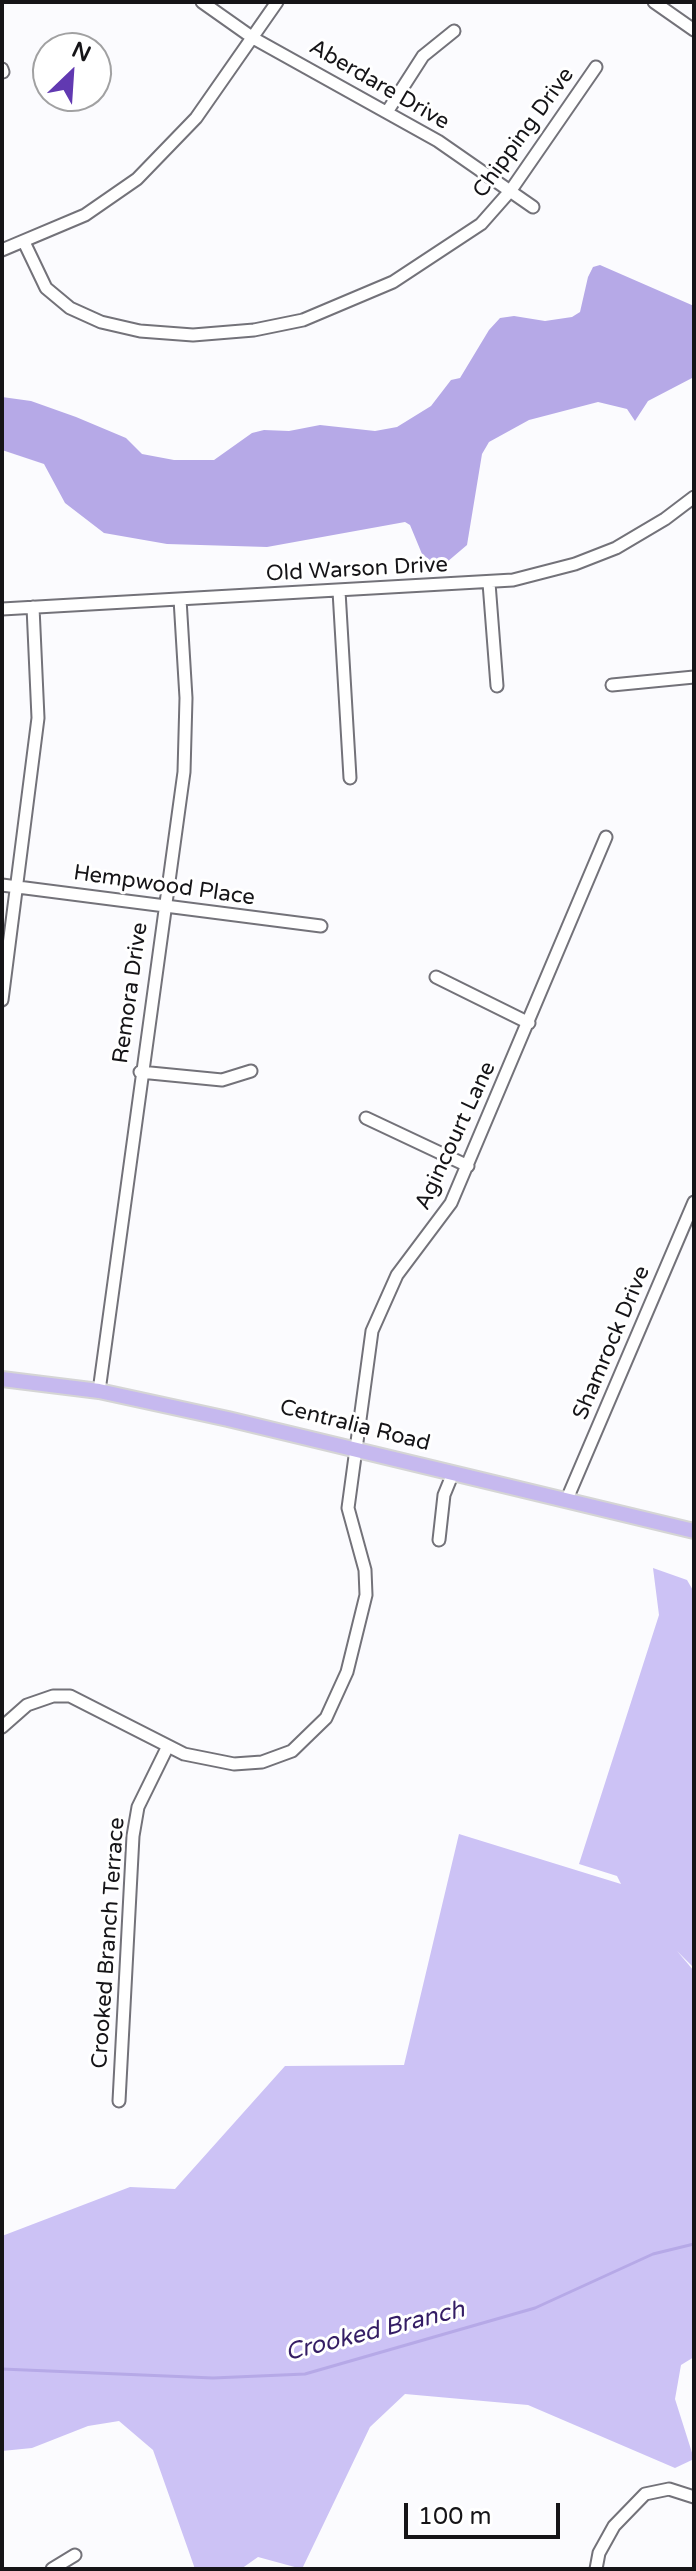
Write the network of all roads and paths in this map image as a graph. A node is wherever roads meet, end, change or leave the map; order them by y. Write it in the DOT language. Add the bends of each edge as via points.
graph roads {
  1 [pos="202,2"];
  2 [pos="277,2"];
  3 [pos="657,3"];
  4 [pos="694,30"];
  5 [pos="454,31"];
  6 [pos="253,38"];
  7 [pos="596,67"];
  8 [pos="387,112"];
  9 [pos="511,190"];
  10 [pos="533,207"];
  11 [pos="24,242"];
  12 [pos="2,250"];
  13 [pos="694,497"];
  14 [pos="489,583"];
  15 [pos="339,591"];
  16 [pos="180,599"];
  17 [pos="33,607"];
  18 [pos="2,609"];
  19 [pos="694,677"];
  20 [pos="612,685"];
  21 [pos="497,686"];
  22 [pos="350,778"];
  23 [pos="606,837"];
  24 [pos="2,885"];
  25 [pos="17,887"];
  26 [pos="163,907"];
  27 [pos="321,926"];
  28 [pos="436,977"];
  29 [pos="2,1000"];
  30 [pos="529,1023"];
  31 [pos="251,1071"];
  32 [pos="140,1072"];
  33 [pos="366,1118"];
  34 [pos="468,1166"];
  35 [pos="694,1202"];
  36 [pos="2,1379"];
  37 [pos="99,1391"];
  38 [pos="359,1451"];
  39 [pos="453,1473"];
  40 [pos="567,1499"];
  41 [pos="694,1531"];
  42 [pos="439,1540"];
  43 [pos="2,1727"];
  44 [pos="168,1746"];
  45 [pos="119,2101"];
  46 [pos="694,2497"];
  47 [pos="75,2555"];
  48 [pos="52,2569"];
  49 [pos="596,2569"];
  1 -- 6 [label="street, Aberdare Drive"];
  2 -- 6 [label="street"];
  3 -- 4 [label="street"];
  5 -- 8 [label="street" via="423,56"];
  6 -- 8 [label="street, Aberdare Drive"];
  6 -- 11 [label="street" via="185,132 137,179 85,215"];
  7 -- 9 [label="street, Chipping Drive"];
  8 -- 9 [label="street, Aberdare Drive"];
  9 -- 10 [label="street, Aberdare Drive"];
  9 -- 11 [label="street, Chipping Drive" via="474,229 393,282 303,320 242,331 166,334 85,316 46,288"];
  11 -- 12 [label="street"];
  13 -- 14 [label="street, Old Warson Drive" via="644,533 599,556"];
  14 -- 15 [label="street, Old Warson Drive"];
  14 -- 21 [label="street"];
  15 -- 16 [label="street, Old Warson Drive"];
  15 -- 22 [label="street"];
  16 -- 17 [label="street, Old Warson Drive"];
  16 -- 26 [label="street, Remora Drive" via="186,735"];
  17 -- 18 [label="street, Old Warson Drive"];
  17 -- 25 [label="street" via="38,718"];
  19 -- 20 [label="street"];
  23 -- 30 [label="street, Agincourt Lane"];
  24 -- 25 [label="street, Hempwood Place"];
  25 -- 26 [label="street, Hempwood Place"];
  25 -- 29 [label="street"];
  26 -- 27 [label="street, Hempwood Place"];
  26 -- 32 [label="street, Remora Drive"];
  28 -- 30 [label="street"];
  30 -- 34 [label="street, Agincourt Lane"];
  31 -- 32 [label="street" via="222,1080"];
  32 -- 37 [label="street, Remora Drive"];
  33 -- 34 [label="street"];
  34 -- 38 [label="street, Agincourt Lane" via="439,1223 397,1275 379,1312 366,1355"];
  35 -- 40 [label="street, Shamrock Drive"];
  36 -- 37 [label="main road, Centralia Road"];
  37 -- 38 [label="main road, Centralia Road"];
  38 -- 39 [label="main road, Centralia Road"];
  38 -- 44 [label="street, Agincourt Lane" via="348,1508 365,1570 366,1595 347,1672 326,1718 292,1751 262,1762 207,1761"];
  39 -- 40 [label="main road, Centralia Road"];
  39 -- 42 [label="street" via="444,1495"];
  40 -- 41 [label="main road, Centralia Road"];
  43 -- 44 [label="street, Agincourt Lane" via="27,1705 70,1696"];
  44 -- 45 [label="street, Crooked Branch Terrace" via="138,1807 133,1836"];
  46 -- 49 [label="street" via="669,2489 645,2494 614,2526"];
  47 -- 48 [label="street"];
}
